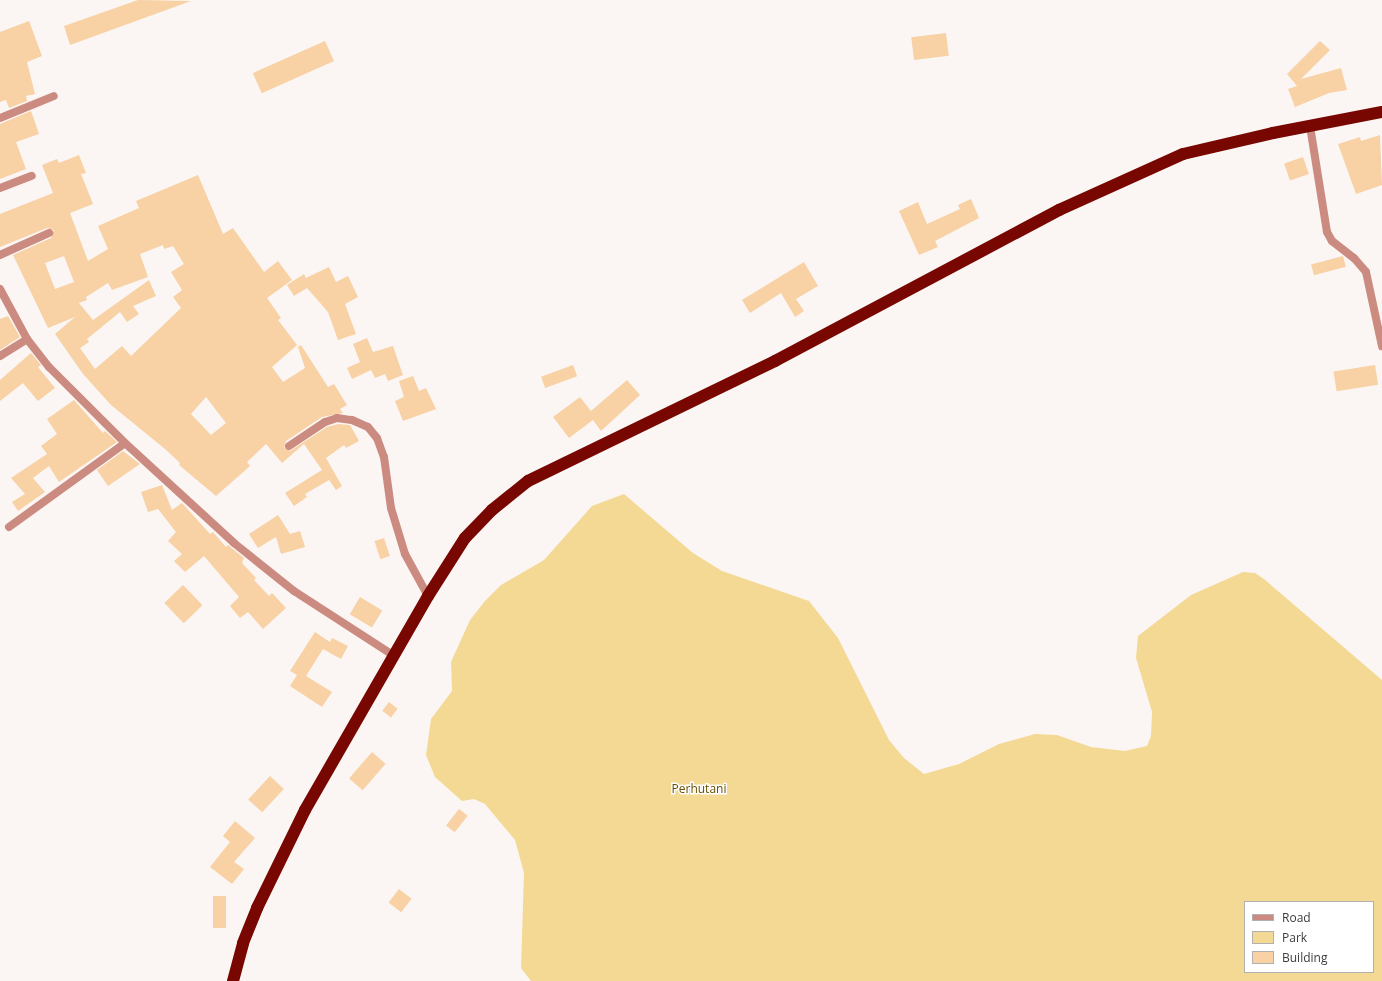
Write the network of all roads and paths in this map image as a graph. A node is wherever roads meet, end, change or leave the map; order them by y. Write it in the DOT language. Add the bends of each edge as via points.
graph roads {
  1 [pos="54,96"];
  2 [pos="1382,112"];
  3 [pos="0,118"];
  4 [pos="1310,126"];
  5 [pos="32,176"];
  6 [pos="0,188"];
  7 [pos="49,232"];
  8 [pos="0,254"];
  9 [pos="0,289"];
  10 [pos="27,339"];
  11 [pos="1382,346"];
  12 [pos="0,356"];
  13 [pos="125,443"];
  14 [pos="289,446"];
  15 [pos="10,527"];
  16 [pos="428,596"];
  17 [pos="393,655"];
  18 [pos="233,981"];
  1 -- 3 [label="street"];
  2 -- 4 [label="highway"];
  4 -- 11 [label="street" via="1327,232 1332,241 1354,258 1366,272"];
  4 -- 16 [label="highway" via="1184,154 1067,206 775,361 546,470 512,494 465,538"];
  5 -- 6 [label="street"];
  7 -- 8 [label="street"];
  9 -- 10 [label="street"];
  10 -- 12 [label="street"];
  10 -- 13 [label="street" via="78,398"];
  13 -- 15 [label="street"];
  13 -- 17 [label="street" via="234,543 288,586"];
  14 -- 16 [label="street" via="325,422 337,418 352,420 368,428 377,438 384,457 392,508 405,554"];
  16 -- 17 [label="highway"];
  17 -- 18 [label="highway" via="291,838 257,908 243,943"];
}
